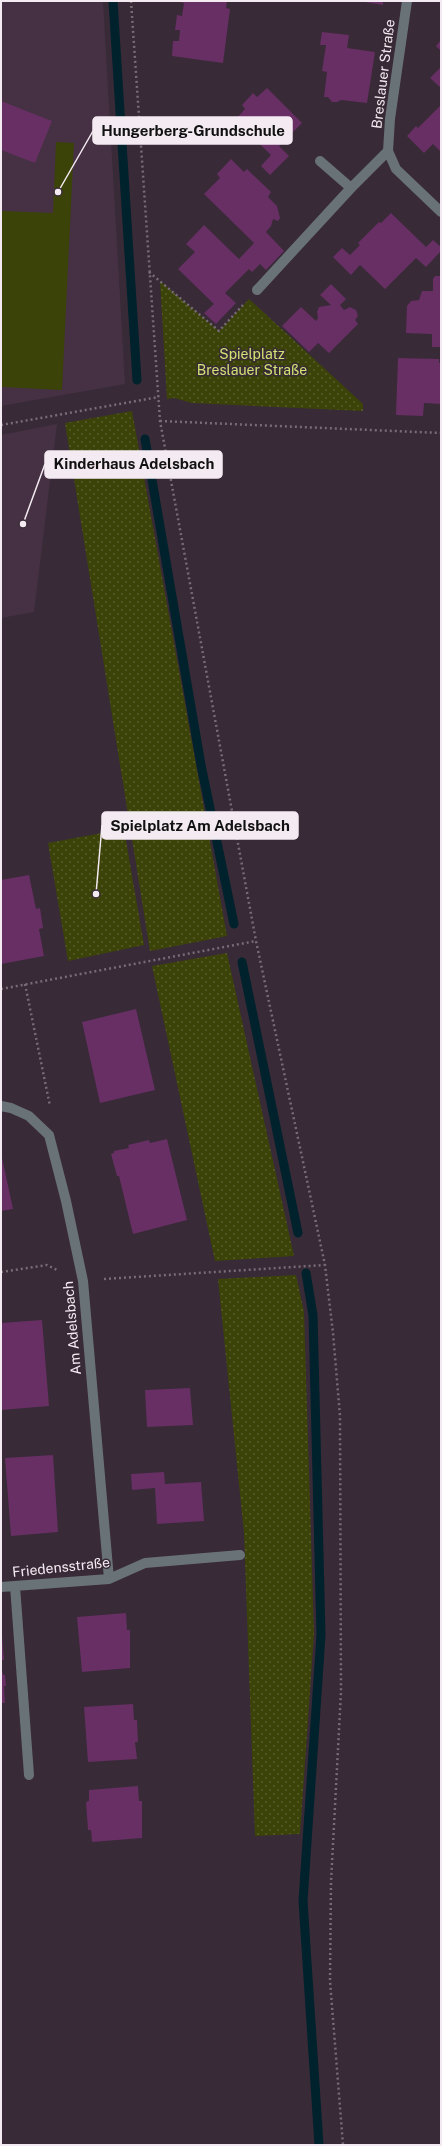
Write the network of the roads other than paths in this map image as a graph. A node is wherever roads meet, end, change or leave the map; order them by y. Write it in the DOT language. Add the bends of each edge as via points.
graph roads {
  1 [pos="407,1"];
  2 [pos="388,151"];
  3 [pos="320,160"];
  4 [pos="351,188"];
  5 [pos="441,212"];
  6 [pos="257,290"];
  7 [pos="1,1106"];
  8 [pos="240,1555"];
  9 [pos="109,1579"];
  10 [pos="15,1586"];
  11 [pos="1,1587"];
  12 [pos="29,1775"];
  1 -- 2 [label="street, Breslauer Straße" via="390,119"];
  2 -- 4 [label="street"];
  2 -- 5 [label="street, Breslauer Straße" via="396,169"];
  3 -- 4 [label="street"];
  4 -- 6 [label="street"];
  7 -- 9 [label="street, Am Adelsbach" via="29,1116 49,1135 66,1201 83,1281"];
  8 -- 9 [label="street, Friedensstraße" via="144,1563"];
  9 -- 10 [label="street, Friedensstraße"];
  10 -- 11 [label="street, Friedensstraße"];
  10 -- 12 [label="street"];
}
